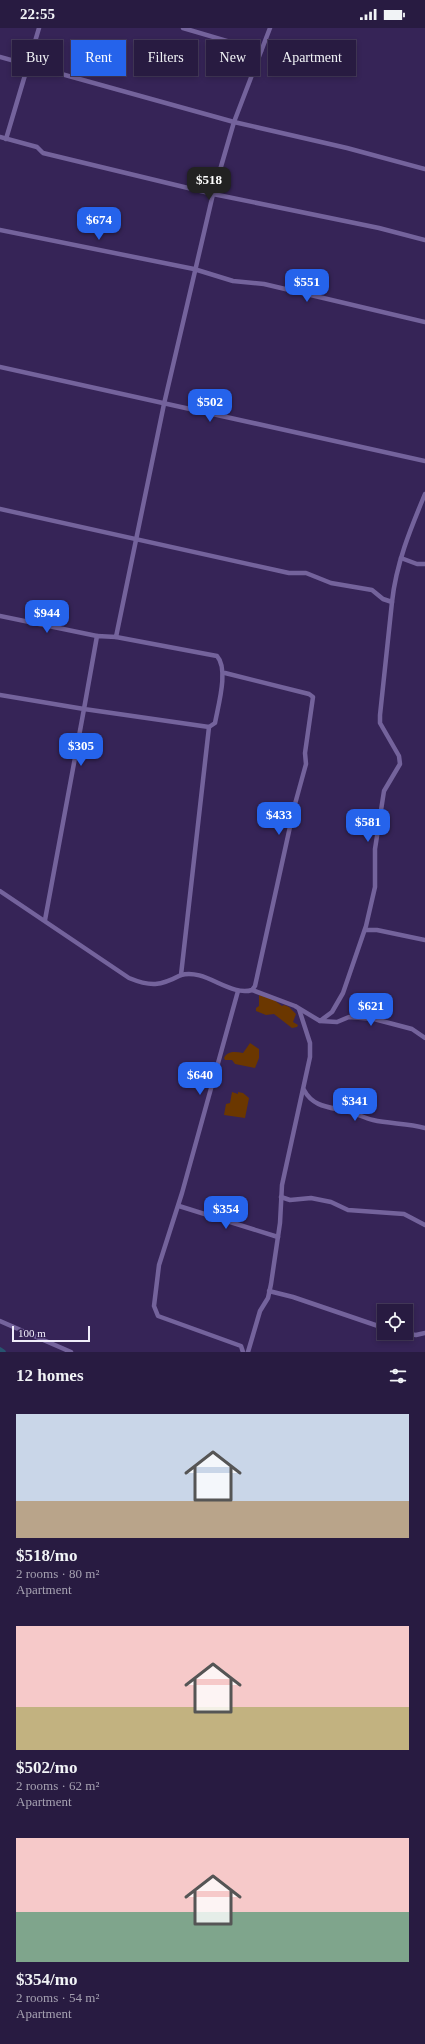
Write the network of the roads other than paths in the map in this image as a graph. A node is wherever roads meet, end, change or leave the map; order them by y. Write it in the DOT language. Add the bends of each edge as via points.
graph roads {
  1 [pos="39,28"];
  2 [pos="183,28"];
  3 [pos="270,28"];
  4 [pos="35,40"];
  5 [pos="261,51"];
  6 [pos="0,57"];
  7 [pos="12,60"];
  8 [pos="63,74"];
  9 [pos="24,76"];
  10 [pos="234,122"];
  11 [pos="0,137"];
  12 [pos="6,139"];
  13 [pos="425,169"];
  14 [pos="213,194"];
  15 [pos="0,230"];
  16 [pos="425,240"];
  17 [pos="194,269"];
  18 [pos="425,322"];
  19 [pos="0,367"];
  20 [pos="164,404"];
  21 [pos="425,461"];
  22 [pos="425,494"];
  23 [pos="0,509"];
  24 [pos="136,539"];
  25 [pos="401,558"];
  26 [pos="425,564"];
  27 [pos="392,602"];
  28 [pos="0,616"];
  29 [pos="97,636"];
  30 [pos="116,637"];
  31 [pos="225,673"];
  32 [pos="0,695"];
  33 [pos="84,709"];
  34 [pos="209,727"];
  35 [pos="0,891"];
  36 [pos="45,920"];
  37 [pos="365,930"];
  38 [pos="425,940"];
  39 [pos="181,975"];
  40 [pos="252,990"];
  41 [pos="238,991"];
  42 [pos="299,1008"];
  43 [pos="320,1021"];
  44 [pos="425,1038"];
  45 [pos="304,1090"];
  46 [pos="425,1128"];
  47 [pos="281,1197"];
  48 [pos="178,1206"];
  49 [pos="425,1225"];
  50 [pos="278,1237"];
  51 [pos="270,1291"];
  52 [pos="0,1321"];
  53 [pos="377,1326"];
  54 [pos="425,1333"];
  55 [pos="413,1335"];
  56 [pos="71,1352"];
  57 [pos="243,1352"];
  58 [pos="248,1352"];
  1 -- 4 [label="street"];
  2 -- 5 [label="street"];
  3 -- 5 [label="street"];
  5 -- 10 [label="street"];
  6 -- 7 [label="street"];
  8 -- 10 [label="street"];
  9 -- 12 [label="street"];
  10 -- 13 [label="street"];
  10 -- 14 [label="street"];
  11 -- 12 [label="street"];
  12 -- 14 [label="street" via="37,147 43,153"];
  14 -- 16 [label="street"];
  14 -- 17 [label="street"];
  15 -- 17 [label="street"];
  17 -- 18 [label="street" via="233,282 264,284"];
  17 -- 20 [label="street"];
  19 -- 20 [label="street"];
  20 -- 21 [label="street"];
  20 -- 24 [label="street"];
  22 -- 25 [label="street"];
  23 -- 24 [label="street"];
  24 -- 27 [label="street" via="289,573 306,573 331,583 372,590 383,599"];
  24 -- 30 [label="street"];
  25 -- 26 [label="street"];
  25 -- 27 [label="street" via="394,580"];
  27 -- 37 [label="street" via="380,723 399,756 400,764 384,791 375,849 375,887"];
  28 -- 29 [label="street"];
  29 -- 30 [label="street"];
  29 -- 33 [label="street"];
  30 -- 34 [label="street" via="217,656 221,661 223,675 215,723"];
  31 -- 40 [label="street" via="310,694 313,697 305,753 306,764 257,980"];
  32 -- 33 [label="street"];
  33 -- 34 [label="street"];
  33 -- 36 [label="street"];
  34 -- 39 [label="street"];
  35 -- 36 [label="street"];
  36 -- 39 [label="street" via="129,978 146,985 165,984"];
  37 -- 38 [label="street"];
  37 -- 43 [label="street" via="344,993 332,1012"];
  39 -- 41 [label="street" via="186,973 213,979"];
  40 -- 41 [label="street"];
  40 -- 42 [label="street"];
  41 -- 48 [label="street"];
  42 -- 43 [label="street"];
  42 -- 45 [label="street" via="310,1042"];
  43 -- 44 [label="street" via="337,1022 349,1017 374,1019 412,1029"];
  45 -- 46 [label="street" via="308,1097 327,1107 371,1120"];
  45 -- 47 [label="street"];
  47 -- 49 [label="street" via="290,1200 311,1198 331,1202 348,1210 404,1214"];
  47 -- 50 [label="street"];
  48 -- 50 [label="street"];
  48 -- 57 [label="street" via="159,1265 154,1306 158,1316 241,1346"];
  50 -- 51 [label="street"];
  51 -- 53 [label="street" via="293,1296"];
  51 -- 58 [label="street" via="260,1311"];
  52 -- 56 [label="street"];
  54 -- 55 [label="street"];
}
